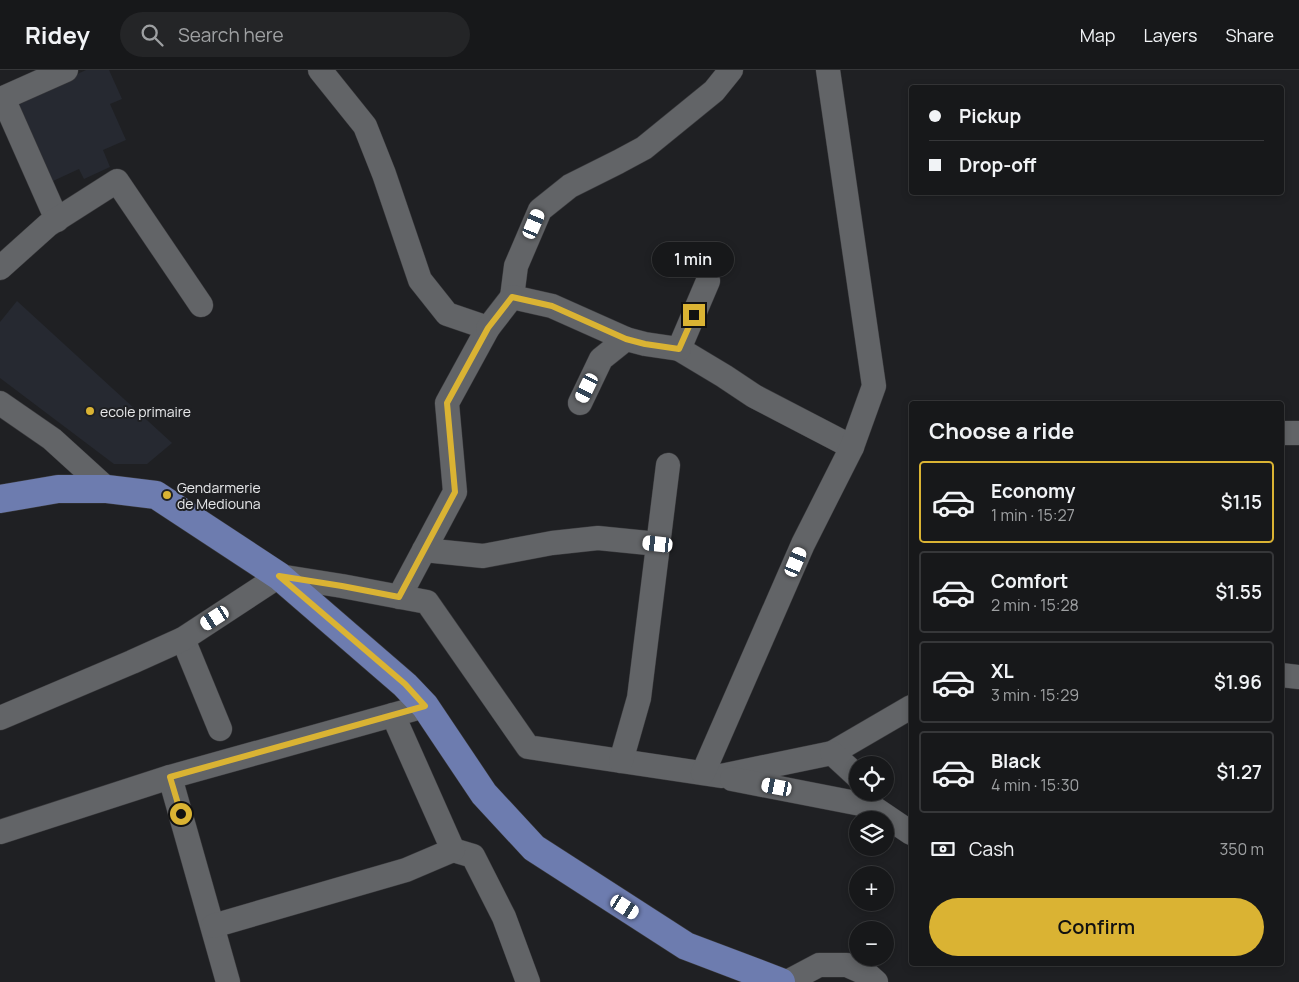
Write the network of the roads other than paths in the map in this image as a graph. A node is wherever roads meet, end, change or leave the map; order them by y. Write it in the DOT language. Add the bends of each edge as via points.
graph roads {
  1 [pos="66,70"];
  2 [pos="320,70"];
  3 [pos="732,70"];
  4 [pos="828,70"];
  5 [pos="57,220"];
  6 [pos="0,268"];
  7 [pos="708,282"];
  8 [pos="512,297"];
  9 [pos="201,305"];
  10 [pos="488,328"];
  11 [pos="626,339"];
  12 [pos="679,349"];
  13 [pos="0,403"];
  14 [pos="580,403"];
  15 [pos="1284,433"];
  16 [pos="1299,433"];
  17 [pos="852,447"];
  18 [pos="668,465"];
  19 [pos="107,489"];
  20 [pos="0,499"];
  21 [pos="658,544"];
  22 [pos="424,550"];
  23 [pos="279,576"];
  24 [pos="399,597"];
  25 [pos="183,639"];
  26 [pos="1284,675"];
  27 [pos="1299,677"];
  28 [pos="425,706"];
  29 [pos="909,708"];
  30 [pos="393,715"];
  31 [pos="0,718"];
  32 [pos="220,730"];
  33 [pos="832,753"];
  34 [pos="622,761"];
  35 [pos="849,769"];
  36 [pos="712,775"];
  37 [pos="170,777"];
  38 [pos="885,801"];
  39 [pos="909,824"];
  40 [pos="0,832"];
  41 [pos="909,832"];
  42 [pos="453,850"];
  43 [pos="213,926"];
  44 [pos="228,982"];
  45 [pos="528,982"];
  46 [pos="781,982"];
  47 [pos="787,982"];
  48 [pos="876,982"];
  1 -- 5 [label="street" via="3,98"];
  2 -- 10 [label="street" via="364,126 420,280 447,314"];
  3 -- 8 [label="street" via="714,91 644,148 570,186 540,210 516,266"];
  4 -- 17 [label="street" via="874,386"];
  5 -- 6 [label="street"];
  5 -- 9 [label="street" via="117,181"];
  7 -- 12 [label="street"];
  8 -- 10 [label="street"];
  8 -- 11 [label="street" via="552,306"];
  10 -- 22 [label="street" via="447,403 455,492"];
  11 -- 12 [label="street"];
  11 -- 14 [label="street" via="601,359"];
  12 -- 17 [label="street" via="754,396"];
  13 -- 19 [label="street" via="52,439"];
  15 -- 16 [label="street"];
  17 -- 36 [label="street" via="803,544"];
  18 -- 21 [label="street"];
  19 -- 20 [label="main road" via="58,489"];
  19 -- 23 [label="main road" via="156,495"];
  21 -- 22 [label="street" via="598,538 483,556"];
  21 -- 34 [label="street" via="639,698"];
  22 -- 24 [label="street"];
  23 -- 24 [label="street"];
  23 -- 25 [label="street"];
  23 -- 28 [label="main road" via="405,684"];
  24 -- 34 [label="street" via="427,602 528,747"];
  25 -- 31 [label="street"];
  25 -- 32 [label="street"];
  26 -- 27 [label="street"];
  28 -- 30 [label="street"];
  28 -- 46 [label="main road" via="484,794 534,848 686,946"];
  29 -- 33 [label="street"];
  30 -- 37 [label="street"];
  30 -- 42 [label="street"];
  33 -- 35 [label="street"];
  33 -- 36 [label="street"];
  34 -- 36 [label="street"];
  36 -- 41 [label="street" via="871,806"];
  37 -- 40 [label="street"];
  37 -- 43 [label="street"];
  38 -- 39 [label="street"];
  42 -- 43 [label="street" via="406,870"];
  42 -- 45 [label="street" via="473,856 504,917"];
  43 -- 44 [label="street"];
  47 -- 48 [label="street" via="819,965 848,965"];
}
